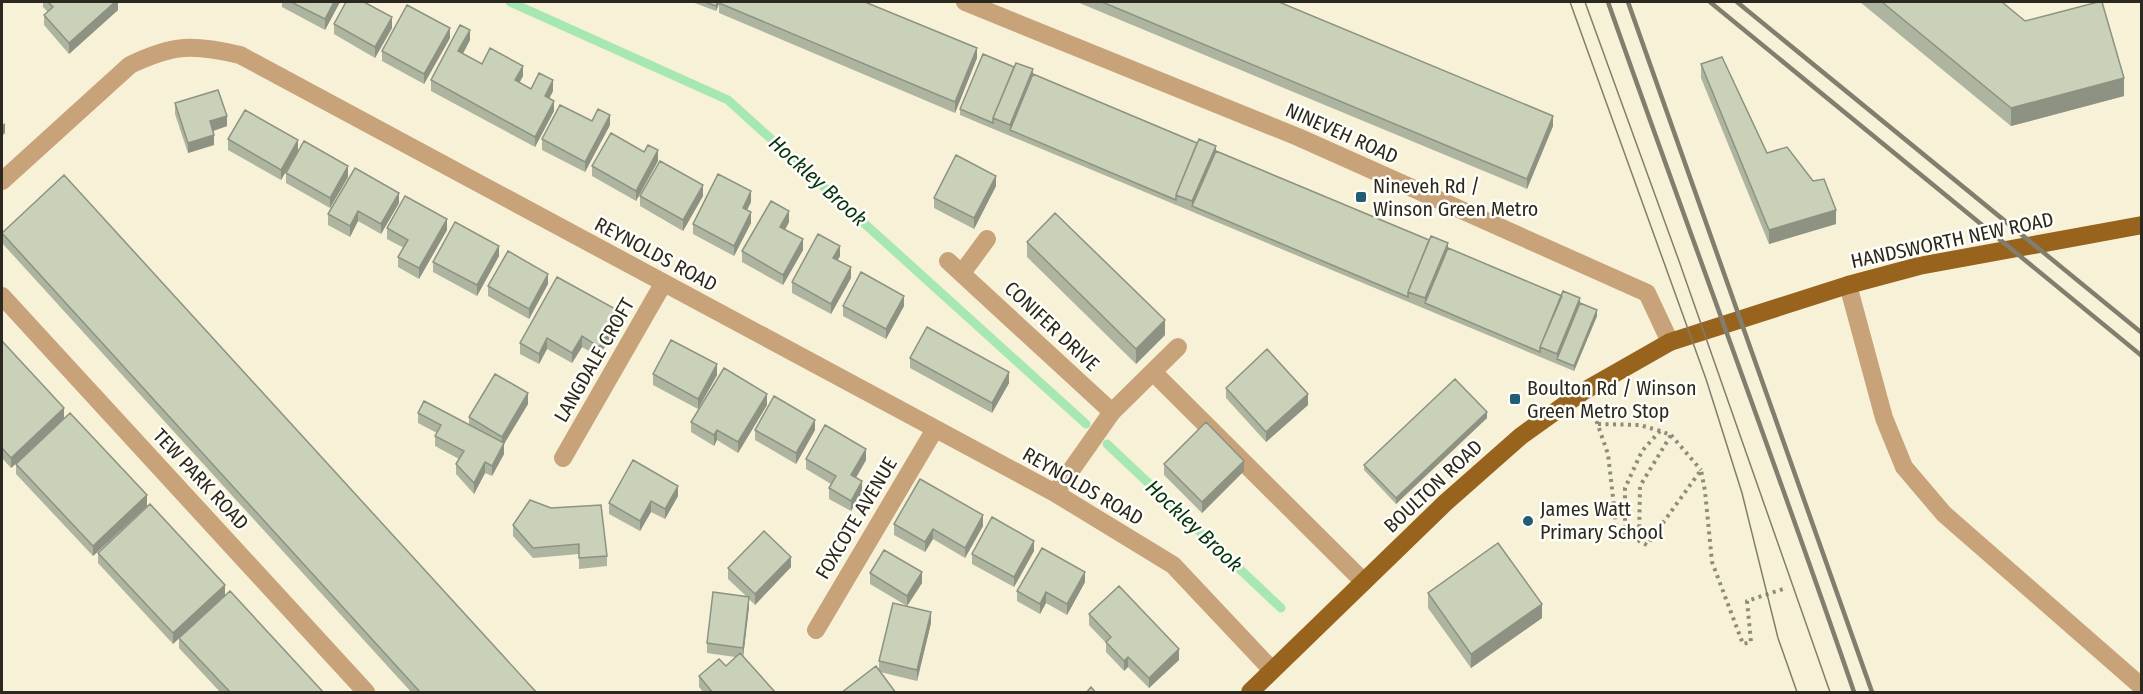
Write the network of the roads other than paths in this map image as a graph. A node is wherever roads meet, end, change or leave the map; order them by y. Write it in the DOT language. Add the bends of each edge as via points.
graph roads {
  1 [pos="965,2"];
  2 [pos="2,182"];
  3 [pos="2142,225"];
  4 [pos="987,239"];
  5 [pos="663,284"];
  6 [pos="1848,285"];
  7 [pos="2,296"];
  8 [pos="1670,342"];
  9 [pos="1178,347"];
  10 [pos="1153,372"];
  11 [pos="1112,412"];
  12 [pos="935,429"];
  13 [pos="563,458"];
  14 [pos="1055,493"];
  15 [pos="1364,582"];
  16 [pos="816,630"];
  17 [pos="1272,670"];
  18 [pos="2142,687"];
  19 [pos="1253,692"];
  20 [pos="366,693"];
  1 -- 8 [label="street, NINEVEH ROAD" via="1298,137 1647,293"];
  2 -- 5 [label="street, REYNOLDS ROAD" via="130,65 153,54 207,47 240,55"];
  3 -- 6 [label="main road, HANDSWORTH NEW ROAD" via="1919,266"];
  4 -- 11 [label="street, CONIFER DRIVE" via="955,267"];
  5 -- 12 [label="street, REYNOLDS ROAD"];
  5 -- 13 [label="street, LANGDALE CROFT"];
  6 -- 8 [label="main road, HANDSWORTH NEW ROAD"];
  6 -- 18 [label="street" via="1884,418 1904,467 1944,514"];
  7 -- 20 [label="street, TEW PARK ROAD"];
  8 -- 15 [label="main road, BOULTON ROAD" via="1584,391 1521,436"];
  9 -- 10 [label="street"];
  10 -- 11 [label="street"];
  10 -- 15 [label="street"];
  11 -- 14 [label="street"];
  12 -- 14 [label="street, REYNOLDS ROAD"];
  12 -- 16 [label="street, FOXCOTE AVENUE"];
  14 -- 17 [label="street, REYNOLDS ROAD" via="1173,565"];
  15 -- 17 [label="main road, BOULTON ROAD"];
  17 -- 19 [label="main road, BOULTON ROAD"];
}
